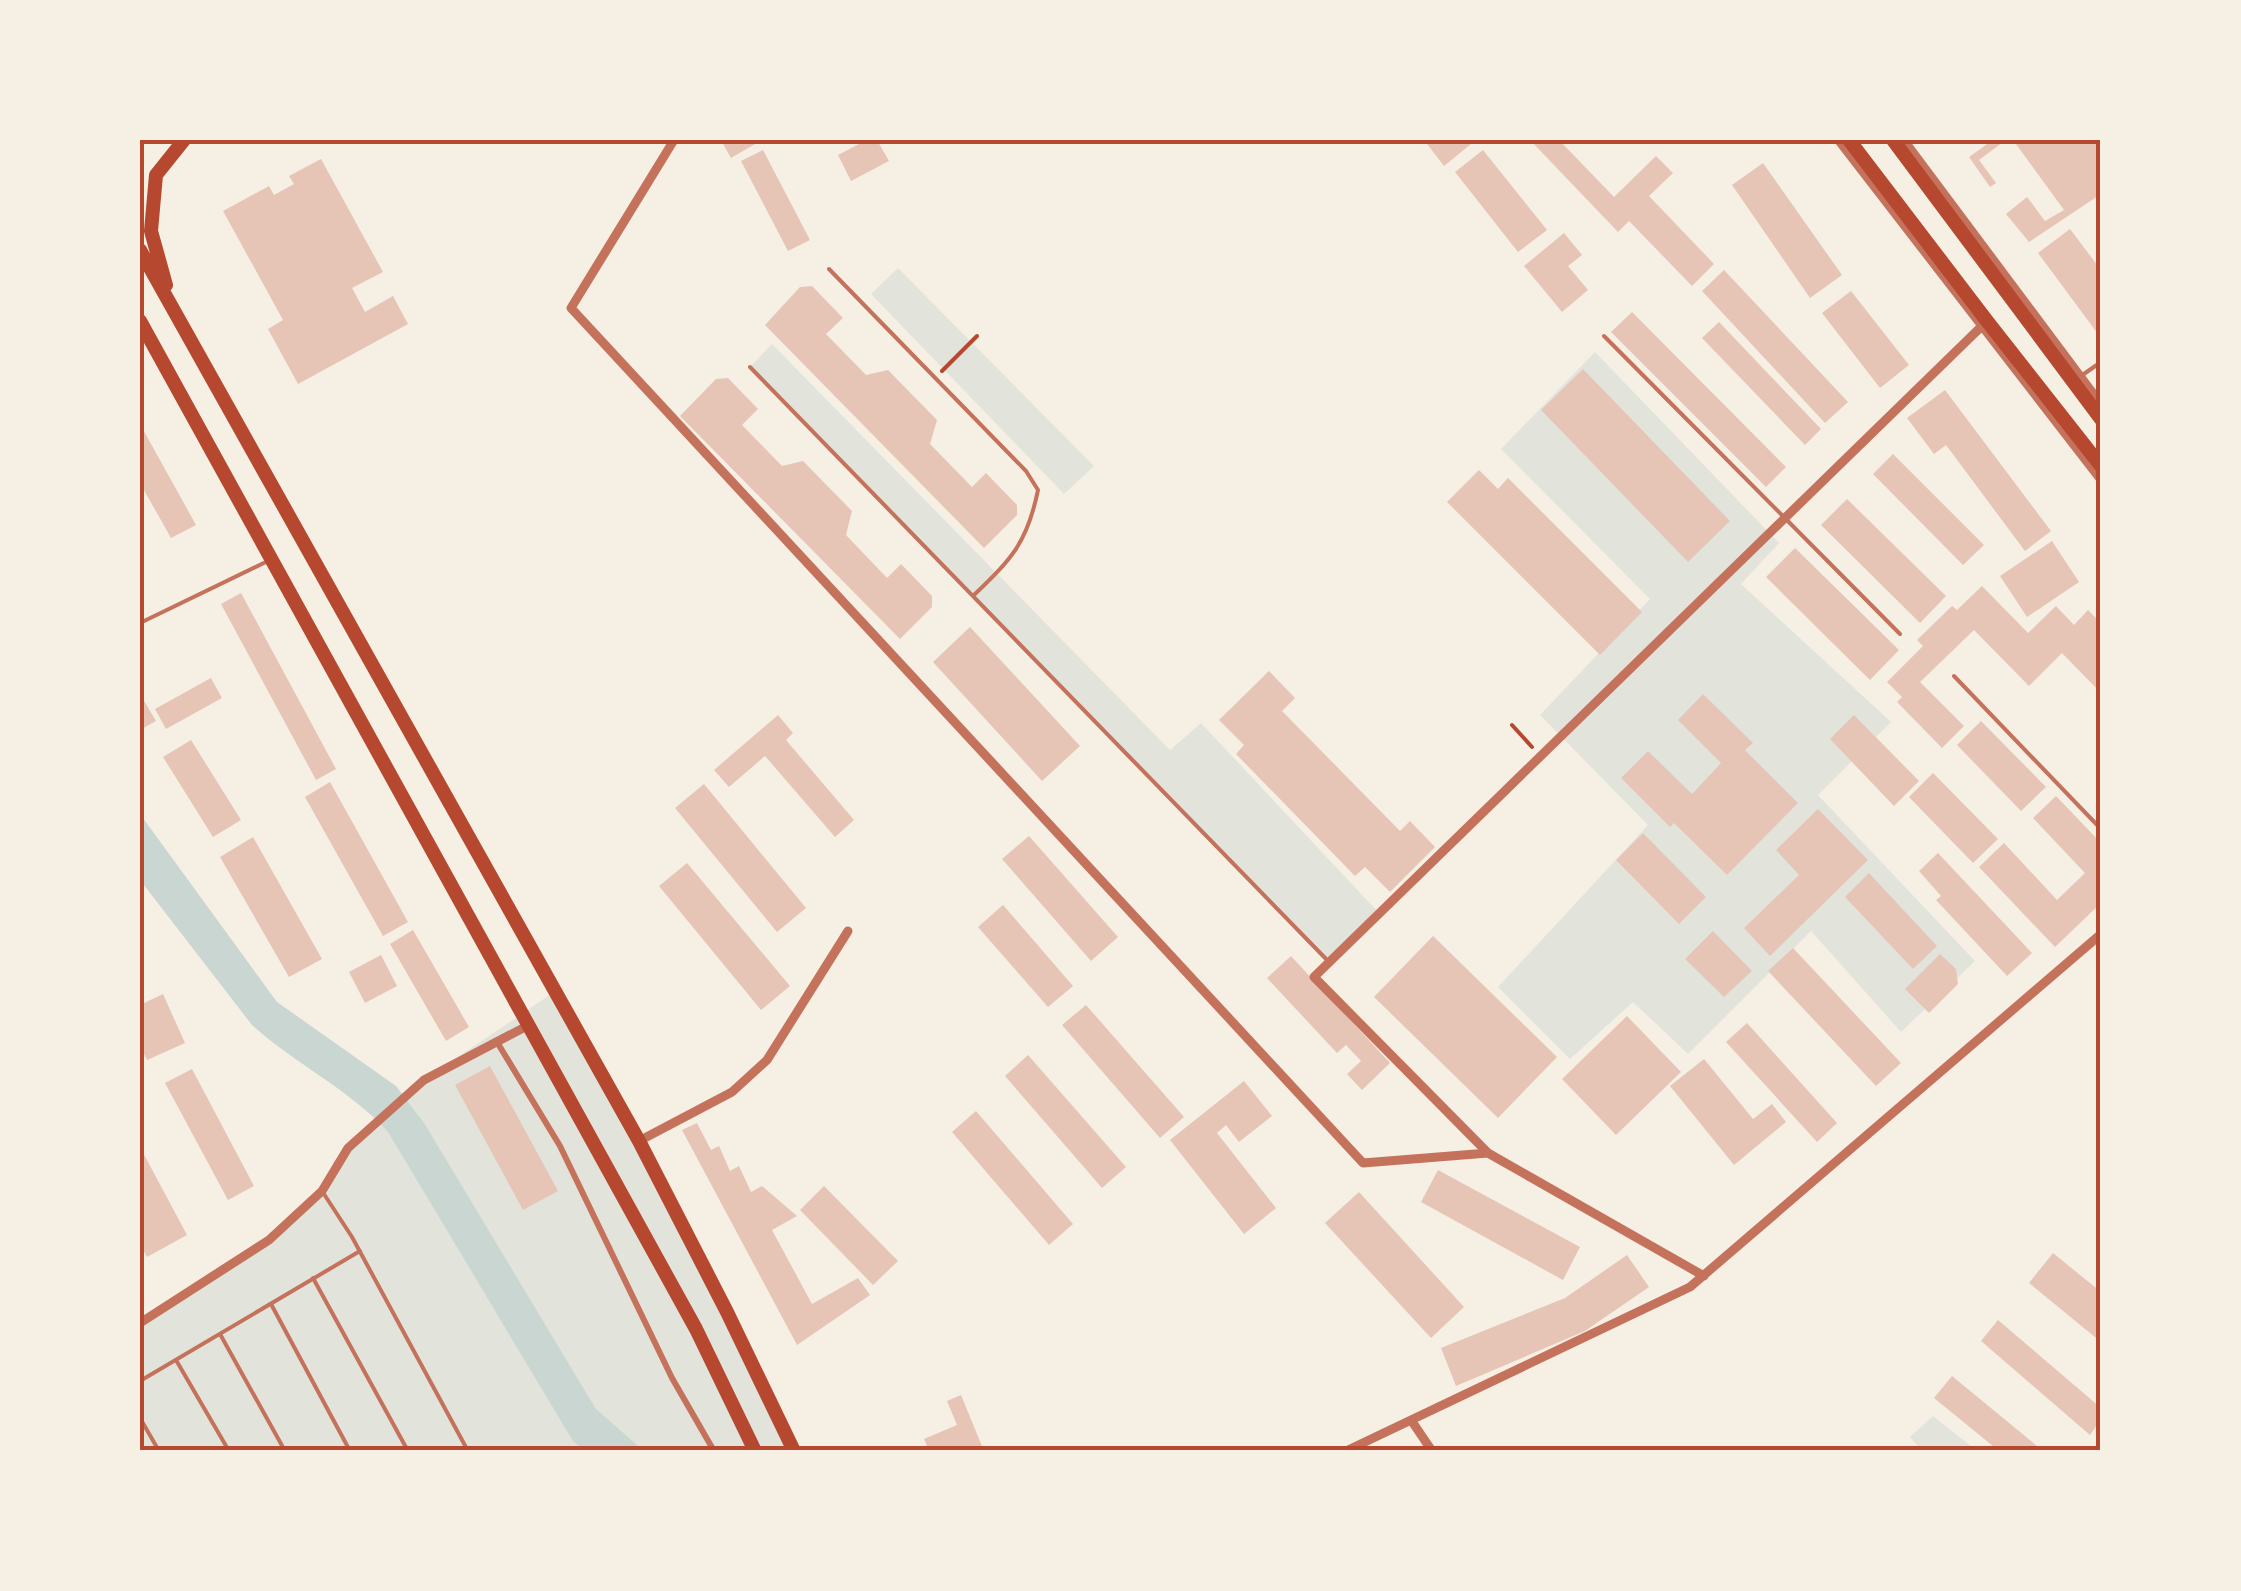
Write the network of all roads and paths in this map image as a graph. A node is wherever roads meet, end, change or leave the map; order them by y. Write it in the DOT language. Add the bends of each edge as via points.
graph roads {
  1 [pos="184,140"];
  2 [pos="674,140"];
  3 [pos="1839,140"];
  4 [pos="1849,140"];
  5 [pos="1893,140"];
  6 [pos="1903,140"];
  7 [pos="140,250"];
  8 [pos="829,269"];
  9 [pos="173,310"];
  10 [pos="140,321"];
  11 [pos="1984,324"];
  12 [pos="977,336"];
  13 [pos="1604,336"];
  14 [pos="2101,362"];
  15 [pos="750,367"];
  16 [pos="935,378"];
  17 [pos="2077,380"];
  18 [pos="2101,405"];
  19 [pos="2101,419"];
  20 [pos="2101,466"];
  21 [pos="2101,479"];
  22 [pos="1785,518"];
  23 [pos="272,559"];
  24 [pos="973,596"];
  25 [pos="140,623"];
  26 [pos="1900,634"];
  27 [pos="1954,676"];
  28 [pos="1512,724"];
  29 [pos="1542,756"];
  30 [pos="2101,829"];
  31 [pos="848,931"];
  32 [pos="2101,934"];
  33 [pos="1329,962"];
  34 [pos="530,1025"];
  35 [pos="497,1041"];
  36 [pos="639,1141"];
  37 [pos="1488,1153"];
  38 [pos="322,1191"];
  39 [pos="360,1251"];
  40 [pos="1704,1276"];
  41 [pos="313,1278"];
  42 [pos="270,1304"];
  43 [pos="140,1323"];
  44 [pos="220,1334"];
  45 [pos="176,1360"];
  46 [pos="140,1381"];
  47 [pos="140,1418"];
  48 [pos="1411,1420"];
  49 [pos="159,1451"];
  50 [pos="228,1451"];
  51 [pos="285,1451"];
  52 [pos="350,1451"];
  53 [pos="408,1451"];
  54 [pos="468,1451"];
  55 [pos="714,1451"];
  56 [pos="755,1451"];
  57 [pos="794,1451"];
  58 [pos="1346,1451"];
  59 [pos="1432,1451"];
  1 -- 9 [label="main road" via="156,175 152,232"];
  2 -- 37 [label="street" via="571,308 1363,1163"];
  3 -- 11 [label="street"];
  4 -- 11 [label="main road"];
  5 -- 17 [label="main road"];
  6 -- 17 [label="street"];
  7 -- 9 [label="main road"];
  8 -- 16 [label="lane"];
  9 -- 36 [label="main road"];
  10 -- 23 [label="main road"];
  11 -- 20 [label="main road"];
  11 -- 21 [label="street"];
  11 -- 22 [label="street"];
  12 -- 16 [label="path"];
  13 -- 22 [label="lane"];
  14 -- 17 [label="lane"];
  15 -- 24 [label="lane"];
  16 -- 24 [label="lane" via="1038,490 1016,553"];
  17 -- 18 [label="street"];
  17 -- 19 [label="main road"];
  22 -- 26 [label="lane"];
  22 -- 29 [label="street"];
  23 -- 25 [label="lane"];
  23 -- 34 [label="main road"];
  24 -- 33 [label="lane"];
  27 -- 30 [label="lane"];
  28 -- 29 [label="path"];
  29 -- 33 [label="street"];
  31 -- 36 [label="street" via="767,1060 732,1092"];
  32 -- 40 [label="street"];
  33 -- 37 [label="street" via="1314,977"];
  34 -- 35 [label="street"];
  34 -- 56 [label="main road"];
  35 -- 38 [label="street" via="424,1080 348,1148"];
  35 -- 55 [label="street" via="560,1146"];
  36 -- 57 [label="main road"];
  37 -- 40 [label="street"];
  38 -- 39 [label="lane"];
  38 -- 43 [label="street" via="269,1240"];
  39 -- 41 [label="lane"];
  39 -- 54 [label="lane"];
  40 -- 48 [label="street"];
  41 -- 42 [label="lane"];
  41 -- 53 [label="lane"];
  42 -- 44 [label="lane"];
  42 -- 52 [label="lane"];
  44 -- 45 [label="lane"];
  44 -- 51 [label="lane"];
  45 -- 46 [label="lane"];
  45 -- 50 [label="lane"];
  47 -- 49 [label="lane"];
  48 -- 58 [label="street"];
  48 -- 59 [label="street"];
}
